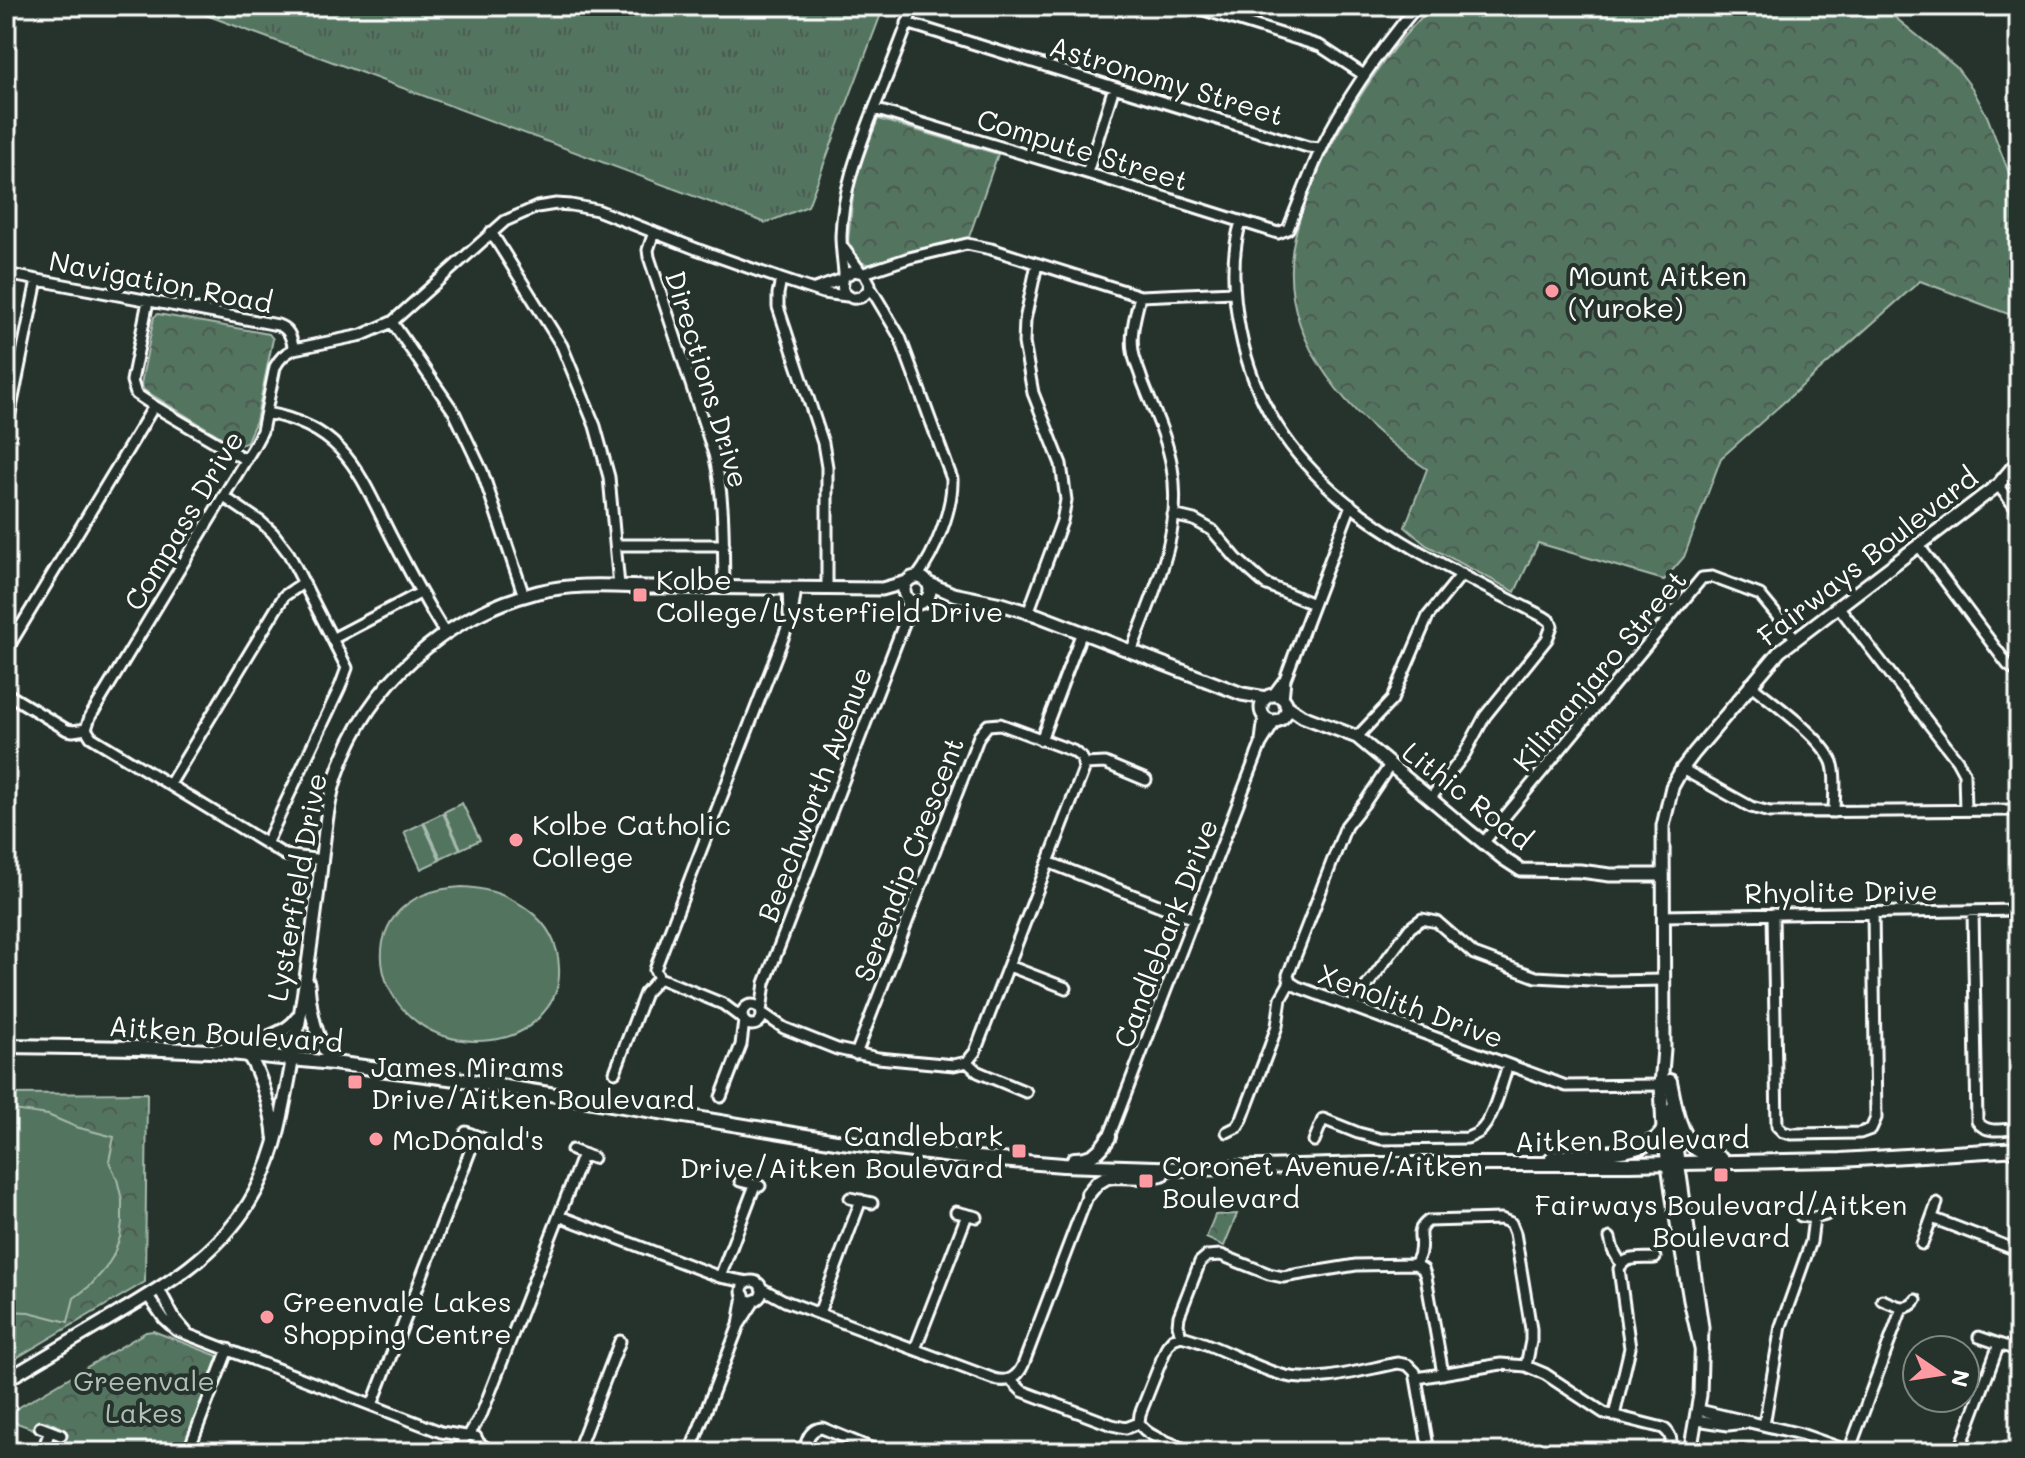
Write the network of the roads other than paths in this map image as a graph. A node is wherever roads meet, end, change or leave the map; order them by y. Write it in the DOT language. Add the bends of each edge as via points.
graph roads {
  1 [pos="914,6"];
  2 [pos="1191,6"];
  3 [pos="1417,6"];
  4 [pos="907,23"];
  5 [pos="1364,75"];
  6 [pos="1114,87"];
  7 [pos="874,109"];
  8 [pos="1322,148"];
  9 [pos="1087,173"];
  10 [pos="1241,222"];
  11 [pos="491,232"];
  12 [pos="654,232"];
  13 [pos="842,246"];
  14 [pos="889,264"];
  15 [pos="1037,264"];
  16 [pos="862,272"];
  17 [pos="6,274"];
  18 [pos="844,278"];
  19 [pos="781,279"];
  20 [pos="37,280"];
  21 [pos="870,286"];
  22 [pos="815,289"];
  23 [pos="1234,292"];
  24 [pos="847,296"];
  25 [pos="1140,296"];
  26 [pos="860,298"];
  27 [pos="148,301"];
  28 [pos="886,313"];
  29 [pos="392,322"];
  30 [pos="294,349"];
  31 [pos="154,406"];
  32 [pos="266,413"];
  33 [pos="6,423"];
  34 [pos="246,460"];
  35 [pos="2019,460"];
  36 [pos="1998,485"];
  37 [pos="224,497"];
  38 [pos="1351,505"];
  39 [pos="2019,512"];
  40 [pos="1173,515"];
  41 [pos="616,545"];
  42 [pos="724,545"];
  43 [pos="1919,546"];
  44 [pos="1462,574"];
  45 [pos="920,580"];
  46 [pos="303,583"];
  47 [pos="619,586"];
  48 [pos="724,587"];
  49 [pos="792,588"];
  50 [pos="827,588"];
  51 [pos="882,589"];
  52 [pos="420,593"];
  53 [pos="953,594"];
  54 [pos="524,596"];
  55 [pos="929,598"];
  56 [pos="909,599"];
  57 [pos="1313,604"];
  58 [pos="1838,606"];
  59 [pos="1028,613"];
  60 [pos="1082,632"];
  61 [pos="445,633"];
  62 [pos="332,639"];
  63 [pos="1796,639"];
  64 [pos="6,651"];
  65 [pos="1131,652"];
  66 [pos="2019,673"];
  67 [pos="1750,684"];
  68 [pos="6,693"];
  69 [pos="1274,708"];
  70 [pos="86,729"];
  71 [pos="1357,737"];
  72 [pos="1041,740"];
  73 [pos="1084,764"];
  74 [pos="1390,765"];
  75 [pos="1682,769"];
  76 [pos="1146,780"];
  77 [pos="170,784"];
  78 [pos="1430,799"];
  79 [pos="1965,810"];
  80 [pos="2019,810"];
  81 [pos="1834,812"];
  82 [pos="1483,843"];
  83 [pos="266,844"];
  84 [pos="322,860"];
  85 [pos="1048,862"];
  86 [pos="1663,875"];
  87 [pos="2019,910"];
  88 [pos="1973,911"];
  89 [pos="1873,912"];
  90 [pos="1773,914"];
  91 [pos="1663,916"];
  92 [pos="1194,919"];
  93 [pos="308,955"];
  94 [pos="1009,966"];
  95 [pos="659,978"];
  96 [pos="1664,980"];
  97 [pos="1290,982"];
  98 [pos="765,983"];
  99 [pos="1066,988"];
  100 [pos="723,1004"];
  101 [pos="750,1006"];
  102 [pos="1351,1007"];
  103 [pos="300,1011"];
  104 [pos="761,1012"];
  105 [pos="743,1020"];
  106 [pos="755,1025"];
  107 [pos="784,1028"];
  108 [pos="741,1045"];
  109 [pos="6,1046"];
  110 [pos="210,1051"];
  111 [pos="856,1054"];
  112 [pos="248,1055"];
  113 [pos="293,1059"];
  114 [pos="967,1062"];
  115 [pos="333,1063"];
  116 [pos="1508,1065"];
  117 [pos="615,1072"];
  118 [pos="1665,1083"];
  119 [pos="1026,1092"];
  120 [pos="721,1097"];
  121 [pos="2019,1128"];
  122 [pos="1663,1130"];
  123 [pos="466,1132"];
  124 [pos="1227,1132"];
  125 [pos="1109,1137"];
  126 [pos="1314,1141"];
  127 [pos="274,1149"];
  128 [pos="2019,1149"];
  129 [pos="572,1150"];
  130 [pos="969,1157"];
  131 [pos="1735,1162"];
  132 [pos="1673,1163"];
  133 [pos="1063,1165"];
  134 [pos="1521,1165"];
  135 [pos="1127,1168"];
  136 [pos="1186,1169"];
  137 [pos="740,1181"];
  138 [pos="1088,1194"];
  139 [pos="872,1203"];
  140 [pos="1937,1203"];
  141 [pos="967,1215"];
  142 [pos="1826,1215"];
  143 [pos="559,1216"];
  144 [pos="1801,1216"];
  145 [pos="1814,1218"];
  146 [pos="1932,1218"];
  147 [pos="1610,1238"];
  148 [pos="1922,1244"];
  149 [pos="2019,1251"];
  150 [pos="1655,1258"];
  151 [pos="1415,1264"];
  152 [pos="1621,1264"];
  153 [pos="720,1277"];
  154 [pos="748,1282"];
  155 [pos="761,1288"];
  156 [pos="154,1292"];
  157 [pos="743,1294"];
  158 [pos="757,1300"];
  159 [pos="1882,1300"];
  160 [pos="1916,1300"];
  161 [pos="785,1301"];
  162 [pos="1902,1308"];
  163 [pos="819,1313"];
  164 [pos="739,1325"];
  165 [pos="1181,1336"];
  166 [pos="1981,1338"];
  167 [pos="620,1341"];
  168 [pos="1999,1344"];
  169 [pos="228,1349"];
  170 [pos="915,1349"];
  171 [pos="2019,1351"];
  172 [pos="1526,1366"];
  173 [pos="1443,1374"];
  174 [pos="1014,1378"];
  175 [pos="1417,1378"];
  176 [pos="6,1380"];
  177 [pos="372,1405"];
  178 [pos="1698,1415"];
  179 [pos="1614,1416"];
  180 [pos="1139,1423"];
  181 [pos="1764,1425"];
  182 [pos="61,1435"];
  183 [pos="471,1446"];
  184 [pos="1850,1451"];
  185 [pos="42,1452"];
  186 [pos="189,1452"];
  187 [pos="493,1452"];
  188 [pos="577,1452"];
  189 [pos="690,1452"];
  190 [pos="803,1452"];
  191 [pos="880,1452"];
  192 [pos="1189,1452"];
  193 [pos="1429,1452"];
  194 [pos="1670,1452"];
  195 [pos="1690,1452"];
  196 [pos="1959,1452"];
  1 -- 4 [label="street"];
  2 -- 5 [label="street" via="1320,46"];
  3 -- 5 [label="street"];
  4 -- 6 [label="street, Astronomy Street"];
  4 -- 7 [label="street"];
  5 -- 8 [label="street"];
  6 -- 8 [label="street, Astronomy Street"];
  6 -- 9 [label="street"];
  7 -- 9 [label="street, Compute Street"];
  7 -- 13 [label="street" via="851,178"];
  8 -- 10 [label="street, Compute Street" via="1288,229 1278,233"];
  9 -- 10 [label="street, Compute Street"];
  10 -- 23 [label="street"];
  11 -- 12 [label="street" via="522,212 556,204 597,210"];
  11 -- 29 [label="street"];
  11 -- 41 [label="street" via="562,346 595,426 609,477"];
  12 -- 19 [label="street"];
  12 -- 42 [label="street, Directions Drive" via="649,257 714,454"];
  13 -- 16 [label="street"];
  13 -- 18 [label="street"];
  14 -- 15 [label="street" via="967,244"];
  14 -- 16 [label="street"];
  14 -- 21 [label="street"];
  15 -- 25 [label="street"];
  15 -- 59 [label="street" via="1024,343 1033,393 1061,464 1066,500"];
  16 -- 18 [label="street" via="849,272"];
  16 -- 21 [label="street"];
  17 -- 20 [label="street, Navigation Road"];
  18 -- 22 [label="street"];
  18 -- 24 [label="street"];
  19 -- 22 [label="street"];
  19 -- 50 [label="street" via="778,307 827,467"];
  20 -- 27 [label="street, Navigation Road"];
  20 -- 33 [label="street"];
  21 -- 26 [label="street"];
  21 -- 28 [label="street"];
  22 -- 24 [label="street"];
  23 -- 25 [label="street"];
  23 -- 38 [label="street" via="1250,368 1276,426 1309,468"];
  24 -- 26 [label="street"];
  25 -- 40 [label="street" via="1132,328 1133,353 1173,469"];
  26 -- 28 [label="street"];
  27 -- 30 [label="street, Navigation Road" via="278,325 289,332"];
  27 -- 31 [label="street" via="132,381 136,394"];
  28 -- 45 [label="street" via="900,337 952,479 947,511"];
  29 -- 30 [label="street" via="362,335"];
  29 -- 54 [label="street" via="454,412 482,471"];
  30 -- 32 [label="street, Compass Drive" via="275,367"];
  31 -- 34 [label="street"];
  31 -- 64 [label="street"];
  32 -- 34 [label="street, Compass Drive"];
  32 -- 52 [label="street" via="320,432 341,449 356,467"];
  34 -- 37 [label="street, Compass Drive"];
  35 -- 36 [label="street, Fairways Boulevard"];
  36 -- 39 [label="street"];
  36 -- 43 [label="street, Fairways Boulevard"];
  37 -- 46 [label="street" via="273,533"];
  37 -- 70 [label="street, Compass Drive"];
  38 -- 44 [label="street"];
  38 -- 57 [label="street, Candlebark Drive"];
  40 -- 57 [label="street" via="1205,526 1265,584"];
  40 -- 65 [label="street" via="1164,563"];
  41 -- 42 [label="street"];
  41 -- 47 [label="street"];
  42 -- 48 [label="street, Directions Drive"];
  43 -- 58 [label="street, Fairways Boulevard"];
  43 -- 66 [label="street"];
  44 -- 71 [label="street" via="1428,616 1392,700"];
  44 -- 78 [label="street" via="1552,626"];
  45 -- 51 [label="street, Lysterfield Drive"];
  45 -- 53 [label="street"];
  45 -- 55 [label="street" via="931,591"];
  45 -- 56 [label="street" via="904,588"];
  46 -- 62 [label="street"];
  46 -- 77 [label="street" via="284,596"];
  47 -- 48 [label="street, Lysterfield Drive"];
  47 -- 54 [label="street, Lysterfield Drive" via="569,587"];
  48 -- 49 [label="street, Lysterfield Drive"];
  49 -- 50 [label="street, Lysterfield Drive"];
  49 -- 95 [label="street" via="789,622 657,964"];
  50 -- 51 [label="street, Lysterfield Drive"];
  51 -- 56 [label="street, Lysterfield Drive"];
  52 -- 61 [label="street"];
  52 -- 62 [label="street"];
  53 -- 55 [label="street"];
  53 -- 59 [label="street"];
  54 -- 61 [label="street, Lysterfield Drive" via="476,614"];
  55 -- 56 [label="street" via="923,603"];
  56 -- 98 [label="street, Beechworth Avenue"];
  57 -- 69 [label="street, Candlebark Drive"];
  58 -- 63 [label="street, Fairways Boulevard"];
  58 -- 79 [label="street" via="1957,760 1964,773"];
  59 -- 60 [label="street"];
  60 -- 65 [label="street"];
  60 -- 72 [label="street"];
  61 -- 84 [label="street, Lysterfield Drive" via="388,684 350,742 330,797"];
  62 -- 83 [label="street" via="346,671"];
  63 -- 67 [label="street, Fairways Boulevard"];
  63 -- 82 [label="street, Kilimanjaro Street" via="1760,595 1702,578"];
  65 -- 69 [label="street"];
  67 -- 75 [label="street, Fairways Boulevard"];
  67 -- 81 [label="street" via="1808,731 1830,759"];
  68 -- 70 [label="street" via="67,730"];
  69 -- 71 [label="street, Lithic Road"];
  69 -- 92 [label="street, Candlebark Drive"];
  70 -- 77 [label="street"];
  71 -- 74 [label="street, Lithic Road"];
  72 -- 73 [label="street, Serendip Crescent" via="1078,754"];
  72 -- 111 [label="street, Serendip Crescent" via="1000,724 983,729"];
  73 -- 76 [label="street" via="1105,763"];
  73 -- 85 [label="street"];
  74 -- 78 [label="street, Lithic Road"];
  74 -- 97 [label="street, Xenolith Drive" via="1346,826 1288,975"];
  75 -- 81 [label="street" via="1760,810"];
  75 -- 86 [label="street, Fairways Boulevard" via="1664,813"];
  77 -- 83 [label="street"];
  78 -- 82 [label="street, Lithic Road"];
  79 -- 80 [label="street"];
  79 -- 81 [label="street"];
  82 -- 86 [label="street, Lithic Road" via="1521,870"];
  83 -- 84 [label="street" via="285,855"];
  84 -- 93 [label="street, Lysterfield Drive"];
  85 -- 92 [label="street"];
  85 -- 94 [label="street"];
  86 -- 91 [label="street, Fairways Boulevard"];
  87 -- 88 [label="street, Rhyolite Drive"];
  88 -- 89 [label="street, Rhyolite Drive"];
  88 -- 121 [label="street" via="1977,1121 1989,1130"];
  89 -- 90 [label="street, Rhyolite Drive"];
  89 -- 90 [label="street" via="1876,1122 1866,1132 1820,1134 1787,1134 1776,1120"];
  90 -- 91 [label="street, Rhyolite Drive"];
  91 -- 96 [label="street, Fairways Boulevard"];
  92 -- 125 [label="street, Candlebark Drive"];
  93 -- 103 [label="street, Lysterfield Drive"];
  93 -- 115 [label="street" via="315,1027"];
  94 -- 99 [label="street"];
  94 -- 114 [label="street"];
  95 -- 100 [label="street"];
  95 -- 117 [label="street" via="645,993"];
  96 -- 102 [label="street" via="1536,977 1474,954 1437,922 1422,919"];
  96 -- 118 [label="street, Fairways Boulevard"];
  97 -- 102 [label="street, Xenolith Drive"];
  97 -- 124 [label="street" via="1242,1119"];
  98 -- 101 [label="street, Beechworth Avenue"];
  98 -- 104 [label="street, Beechworth Avenue"];
  100 -- 101 [label="street"];
  100 -- 105 [label="street"];
  101 -- 104 [label="street"];
  101 -- 105 [label="street"];
  102 -- 116 [label="street, Xenolith Drive"];
  103 -- 110 [label="street" via="287,1028 260,1040"];
  103 -- 113 [label="street, Lysterfield Drive"];
  104 -- 106 [label="street"];
  104 -- 107 [label="street"];
  105 -- 106 [label="street"];
  105 -- 108 [label="street"];
  106 -- 107 [label="street"];
  106 -- 108 [label="street"];
  107 -- 111 [label="street"];
  108 -- 120 [label="street"];
  109 -- 110 [label="main road, Aitken Boulevard"];
  110 -- 112 [label="main road, Aitken Boulevard"];
  111 -- 114 [label="street"];
  112 -- 113 [label="main road, Aitken Boulevard"];
  112 -- 127 [label="street" via="273,1125"];
  113 -- 115 [label="main road, Aitken Boulevard"];
  113 -- 127 [label="street, Lysterfield Drive"];
  114 -- 119 [label="street"];
  115 -- 130 [label="main road, Aitken Boulevard"];
  116 -- 118 [label="street, Xenolith Drive" via="1566,1086"];
  116 -- 126 [label="street" via="1484,1127 1467,1138 1381,1139 1323,1119"];
  118 -- 122 [label="street, Fairways Boulevard"];
  118 -- 131 [label="main road" via="1693,1146"];
  118 -- 132 [label="street, Fairways Boulevard"];
  122 -- 132 [label="street, Fairways Boulevard"];
  122 -- 134 [label="main road" via="1656,1140 1631,1150"];
  123 -- 177 [label="street" via="481,1138"];
  125 -- 130 [label="main road" via="1097,1154 1087,1158"];
  125 -- 135 [label="main road" via="1110,1155"];
  127 -- 156 [label="street, Lysterfield Drive" via="259,1186 228,1232 196,1264"];
  128 -- 131 [label="main road, Aitken Boulevard"];
  129 -- 143 [label="street" via="588,1156"];
  130 -- 133 [label="main road, Aitken Boulevard"];
  131 -- 132 [label="main road, Aitken Boulevard"];
  132 -- 134 [label="main road, Aitken Boulevard"];
  132 -- 178 [label="street, Fairways Boulevard" via="1702,1327"];
  133 -- 135 [label="main road, Aitken Boulevard"];
  133 -- 138 [label="main road" via="1085,1175"];
  134 -- 136 [label="main road, Aitken Boulevard"];
  135 -- 136 [label="main road, Aitken Boulevard"];
  136 -- 138 [label="main road" via="1147,1177 1107,1177"];
  137 -- 153 [label="street" via="758,1186"];
  138 -- 174 [label="street"];
  139 -- 163 [label="street" via="855,1199"];
  140 -- 146 [label="street"];
  141 -- 170 [label="street"];
  142 -- 145 [label="street"];
  143 -- 153 [label="street"];
  143 -- 183 [label="street"];
  144 -- 145 [label="street"];
  145 -- 181 [label="street" via="1778,1339"];
  146 -- 148 [label="street"];
  146 -- 149 [label="street"];
  147 -- 152 [label="street"];
  150 -- 152 [label="street"];
  151 -- 165 [label="street" via="1356,1265 1283,1277 1221,1255 1207,1256 1179,1316"];
  151 -- 172 [label="street" via="1421,1250 1419,1231 1428,1221 1511,1223 1531,1329"];
  151 -- 173 [label="street" via="1426,1277"];
  152 -- 179 [label="street" via="1630,1348"];
  153 -- 154 [label="street"];
  153 -- 157 [label="street"];
  154 -- 155 [label="street"];
  154 -- 157 [label="street"];
  155 -- 158 [label="street"];
  155 -- 161 [label="street"];
  156 -- 169 [label="street" via="169,1326"];
  156 -- 176 [label="street, Lysterfield Drive"];
  157 -- 158 [label="street"];
  157 -- 164 [label="street"];
  158 -- 161 [label="street"];
  158 -- 164 [label="street"];
  159 -- 162 [label="street"];
  160 -- 162 [label="street"];
  161 -- 163 [label="street"];
  162 -- 184 [label="street"];
  163 -- 170 [label="street"];
  164 -- 189 [label="street"];
  165 -- 175 [label="street" via="1287,1376 1316,1378 1403,1363"];
  165 -- 180 [label="street" via="1167,1346"];
  166 -- 168 [label="street"];
  167 -- 188 [label="street"];
  168 -- 171 [label="street"];
  168 -- 196 [label="street"];
  169 -- 177 [label="street"];
  169 -- 186 [label="street"];
  170 -- 174 [label="street" via="994,1379"];
  172 -- 173 [label="street" via="1501,1364"];
  172 -- 179 [label="street"];
  173 -- 175 [label="street"];
  174 -- 180 [label="street" via="1030,1393 1121,1428"];
  175 -- 193 [label="street"];
  177 -- 183 [label="street"];
  178 -- 181 [label="street" via="1728,1425"];
  178 -- 195 [label="street, Fairways Boulevard"];
  179 -- 194 [label="street" via="1666,1430"];
  180 -- 192 [label="street" via="1146,1432"];
  181 -- 184 [label="street"];
  182 -- 185 [label="street" via="45,1429"];
  183 -- 187 [label="street"];
  190 -- 191 [label="street" via="811,1433 822,1428"];
}
